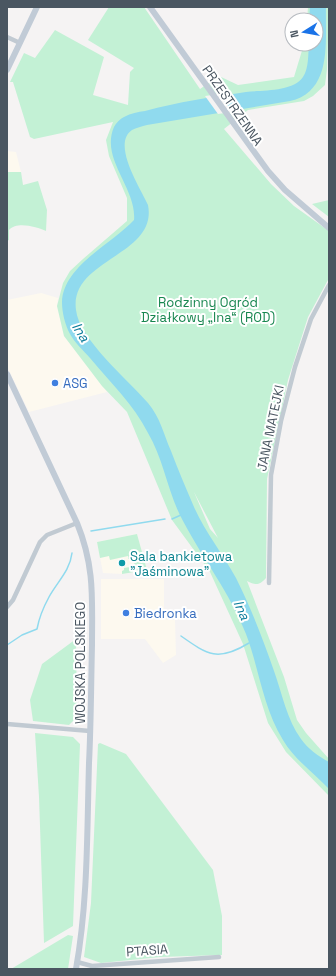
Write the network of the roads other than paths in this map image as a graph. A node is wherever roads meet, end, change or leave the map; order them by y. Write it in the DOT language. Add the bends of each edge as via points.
graph roads {
  1 [pos="37,7"];
  2 [pos="150,7"];
  3 [pos="7,37"];
  4 [pos="20,43"];
  5 [pos="7,70"];
  6 [pos="306,208"];
  7 [pos="329,223"];
  8 [pos="329,228"];
  9 [pos="329,285"];
  10 [pos="8,377"];
  11 [pos="77,523"];
  12 [pos="269,583"];
  13 [pos="7,607"];
  14 [pos="7,724"];
  15 [pos="90,731"];
  16 [pos="219,957"];
  17 [pos="77,962"];
  18 [pos="76,969"];
  1 -- 4 [label="street"];
  2 -- 6 [label="street, PRZESTRZENNA" via="268,171"];
  3 -- 4 [label="street"];
  4 -- 5 [label="street"];
  6 -- 7 [label="street, PRZESTRZENNA"];
  6 -- 8 [label="street, PRZESTRZENNA"];
  9 -- 12 [label="street, JANA MATEJKI" via="311,320 281,421 271,475"];
  10 -- 11 [label="street, WOJSKA POLSKIEGO"];
  11 -- 13 [label="street" via="47,535 42,540 32,556 13,600"];
  11 -- 15 [label="street, WOJSKA POLSKIEGO" via="87,549 91,577"];
  14 -- 15 [label="street"];
  15 -- 17 [label="street, WOJSKA POLSKIEGO" via="84,896"];
  16 -- 17 [label="street, PTASIA" via="92,966"];
  17 -- 18 [label="street, WOJSKA POLSKIEGO"];
}
